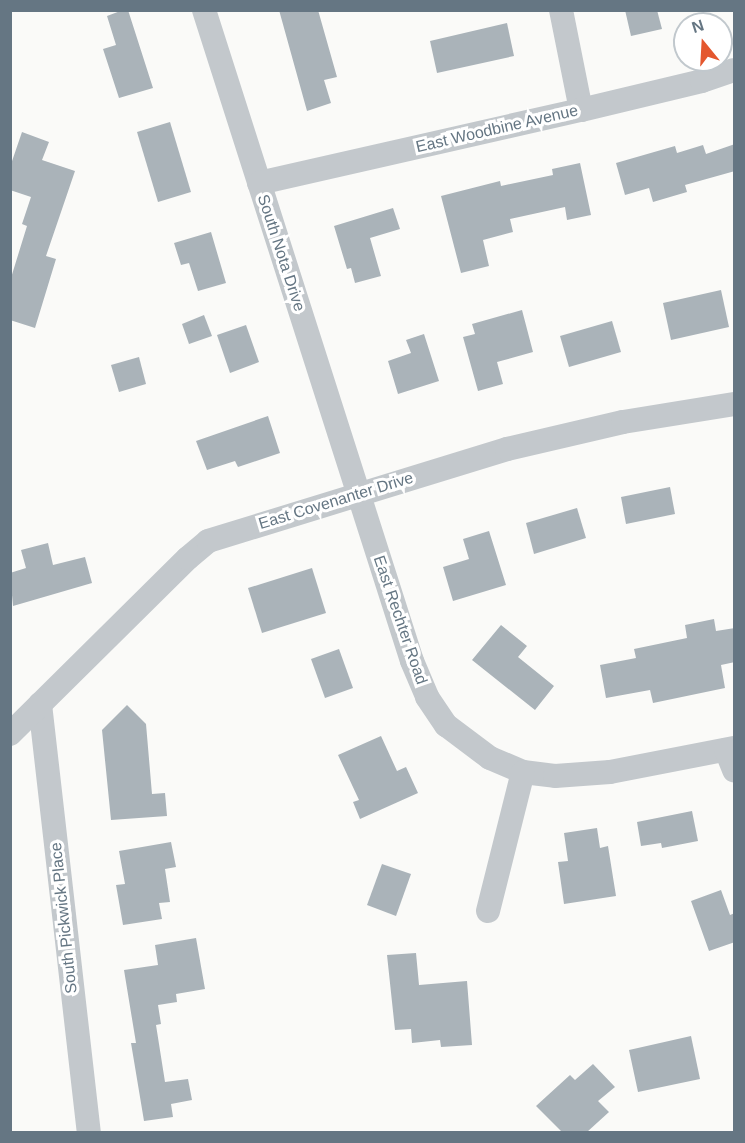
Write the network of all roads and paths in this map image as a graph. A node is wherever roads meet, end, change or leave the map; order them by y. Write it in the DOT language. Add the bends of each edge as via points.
graph roads {
  1 [pos="204,10"];
  2 [pos="561,10"];
  3 [pos="735,70"];
  4 [pos="581,110"];
  5 [pos="259,183"];
  6 [pos="735,404"];
  7 [pos="359,495"];
  8 [pos="40,704"];
  9 [pos="10,734"];
  10 [pos="732,756"];
  11 [pos="523,772"];
  12 [pos="488,911"];
  13 [pos="89,1132"];
  1 -- 5 [label="street, South Nota Drive"];
  2 -- 4 [label="street"];
  3 -- 4 [label="street, East Woodbine Avenue"];
  4 -- 5 [label="street, East Woodbine Avenue"];
  5 -- 7 [label="street, South Nota Drive"];
  6 -- 7 [label="street, East Covenanter Drive" via="624,422 517,447"];
  7 -- 8 [label="street, East Covenanter Drive" via="208,541"];
  7 -- 11 [label="street, East Rechter Road" via="408,651 427,697 458,736 490,758"];
  8 -- 9 [label="street, East Covenanter Drive"];
  8 -- 13 [label="street, South Pickwick Place"];
  10 -- 11 [label="street, East Rechter Road" via="584,776"];
  11 -- 12 [label="street"];
}
